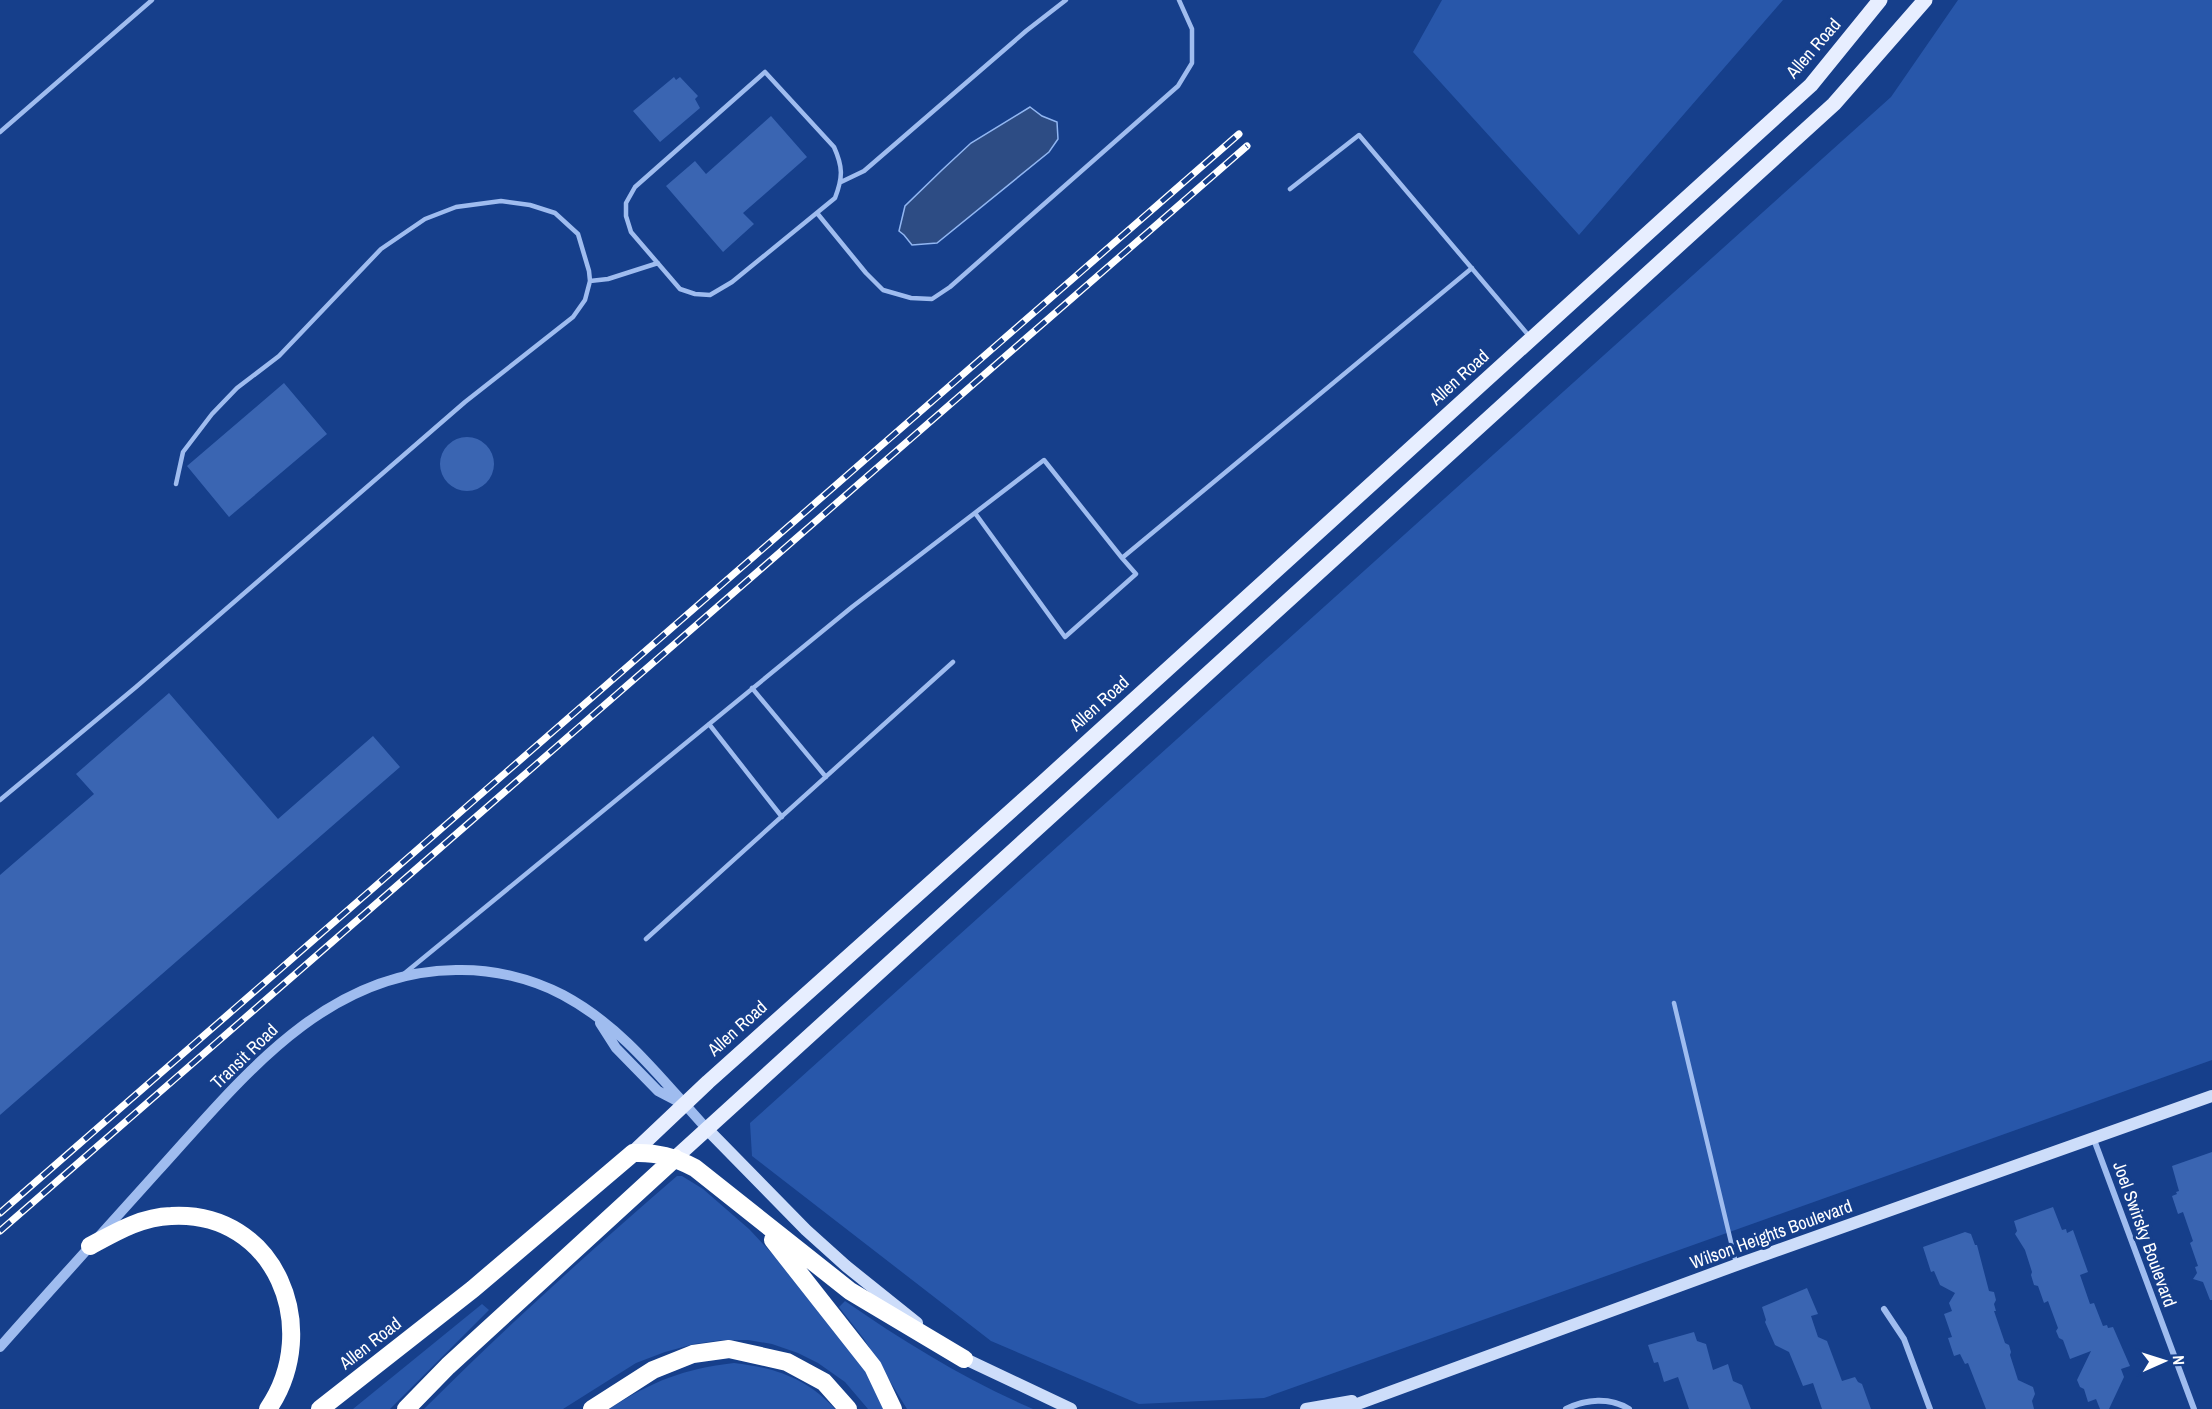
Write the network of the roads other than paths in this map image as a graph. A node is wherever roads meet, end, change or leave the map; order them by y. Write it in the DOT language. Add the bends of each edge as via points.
graph roads {
  1 [pos="152,0"];
  2 [pos="1066,0"];
  3 [pos="1179,0"];
  4 [pos="1880,0"];
  5 [pos="1925,0"];
  6 [pos="0,132"];
  7 [pos="841,182"];
  8 [pos="1290,189"];
  9 [pos="817,213"];
  10 [pos="658,263"];
  11 [pos="1472,268"];
  12 [pos="590,281"];
  13 [pos="1532,339"];
  14 [pos="176,484"];
  15 [pos="975,513"];
  16 [pos="1122,558"];
  17 [pos="953,662"];
  18 [pos="752,688"];
  19 [pos="709,724"];
  20 [pos="826,777"];
  21 [pos="0,800"];
  22 [pos="782,817"];
  23 [pos="646,939"];
  24 [pos="403,975"];
  25 [pos="1674,1003"];
  26 [pos="2212,1096"];
  27 [pos="684,1104"];
  28 [pos="707,1129"];
  29 [pos="2093,1137"];
  30 [pos="633,1153"];
  31 [pos="675,1158"];
  32 [pos="751,1213"];
  33 [pos="90,1246"];
  34 [pos="1736,1265"];
  35 [pos="1884,1310"];
  36 [pos="0,1347"];
  37 [pos="963,1359"];
  38 [pos="1380,1396"];
  39 [pos="268,1409"];
  40 [pos="320,1409"];
  41 [pos="406,1409"];
  42 [pos="592,1409"];
  43 [pos="848,1409"];
  44 [pos="893,1409"];
  45 [pos="1071,1409"];
  46 [pos="1306,1409"];
  47 [pos="1344,1409"];
  48 [pos="1566,1409"];
  49 [pos="1629,1409"];
  50 [pos="1930,1409"];
  51 [pos="2194,1409"];
  1 -- 6 [label="lane"];
  2 -- 7 [label="lane" via="864,171"];
  3 -- 9 [label="lane" via="1192,29 1192,63 1178,86 950,288 932,299 883,290"];
  4 -- 13 [label="main road, Allen Road" via="1811,85"];
  5 -- 28 [label="main road" via="1834,104"];
  7 -- 9 [label="lane" via="836,198"];
  7 -- 10 [label="lane" via="841,162 834,147 765,72 635,187 626,203 631,232"];
  8 -- 11 [label="lane" via="1359,135"];
  9 -- 10 [label="lane" via="732,282 710,295 680,289"];
  10 -- 12 [label="lane"];
  11 -- 13 [label="lane"];
  11 -- 16 [label="lane"];
  12 -- 14 [label="lane" via="578,234 555,213 501,201 456,207 425,219 381,249 279,356 237,388 212,414 183,452"];
  12 -- 21 [label="lane" via="585,300 573,317 465,402"];
  13 -- 27 [label="main road, Allen Road"];
  15 -- 16 [label="lane" via="1044,460"];
  15 -- 16 [label="lane" via="1065,637 1136,574"];
  15 -- 18 [label="lane"];
  17 -- 20 [label="lane"];
  18 -- 19 [label="lane"];
  18 -- 20 [label="lane"];
  19 -- 22 [label="lane"];
  19 -- 24 [label="lane"];
  20 -- 22 [label="lane"];
  22 -- 23 [label="lane"];
  24 -- 27 [label="street, Transit Road" via="442,970 494,972 563,994 594,1015 616,1048 658,1091"];
  24 -- 33 [label="street, Transit Road" via="355,993 290,1034 231,1091"];
  25 -- 34 [label="lane"];
  26 -- 29 [label="main road, Wilson Heights Boulevard"];
  27 -- 28 [label="street, Transit Road"];
  27 -- 30 [label="main road, Allen Road"];
  28 -- 31 [label="main road"];
  28 -- 37 [label="main road" via="846,1266"];
  29 -- 34 [label="main road, Wilson Heights Boulevard"];
  29 -- 51 [label="street, Joel Swirsky Boulevard"];
  30 -- 31 [label="highway"];
  30 -- 40 [label="highway, Allen Road" via="473,1289"];
  31 -- 32 [label="highway" via="701,1173"];
  31 -- 41 [label="highway" via="474,1341"];
  32 -- 37 [label="highway" via="850,1291"];
  32 -- 44 [label="highway" via="873,1367"];
  33 -- 36 [label="street, Transit Road"];
  33 -- 39 [label="highway" via="143,1220 173,1215 213,1221 253,1243 280,1279 291,1315 286,1369"];
  34 -- 38 [label="main road, Wilson Heights Boulevard"];
  35 -- 50 [label="street" via="1904,1339"];
  37 -- 45 [label="main road"];
  38 -- 46 [label="main road"];
  38 -- 47 [label="main road, Wilson Heights Boulevard"];
  42 -- 43 [label="highway" via="653,1370 693,1354 729,1349 788,1362 824,1382"];
  48 -- 49 [label="street" via="1594,1400"];
}
